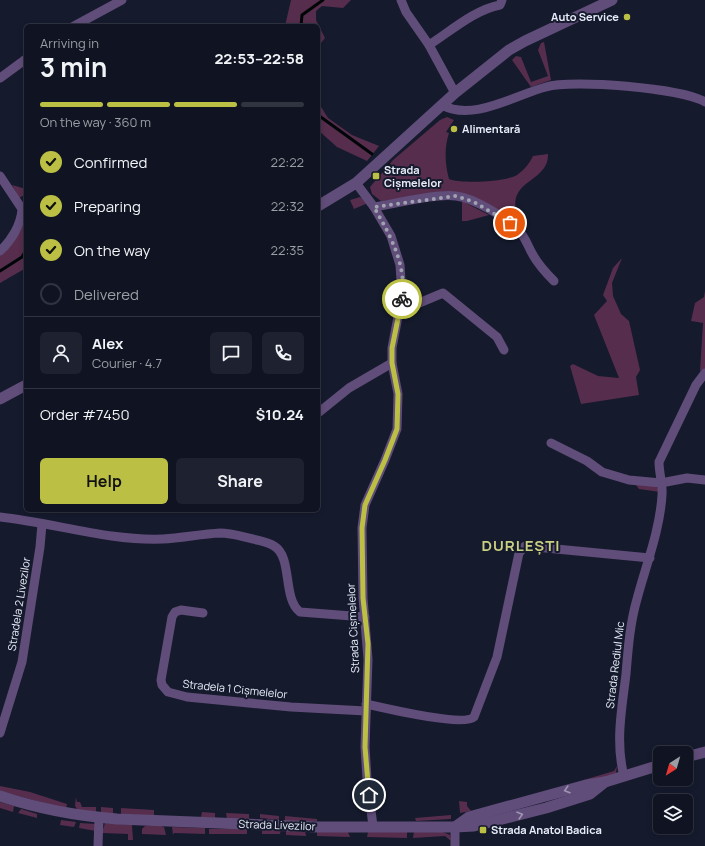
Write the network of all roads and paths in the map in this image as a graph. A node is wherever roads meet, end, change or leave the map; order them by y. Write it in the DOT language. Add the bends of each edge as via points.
graph roads {
  1 [pos="122,0"];
  2 [pos="401,0"];
  3 [pos="502,0"];
  4 [pos="612,0"];
  5 [pos="78,24"];
  6 [pos="429,45"];
  7 [pos="24,60"];
  8 [pos="0,78"];
  9 [pos="455,93"];
  10 [pos="705,102"];
  11 [pos="442,105"];
  12 [pos="0,176"];
  13 [pos="356,183"];
  14 [pos="22,200"];
  15 [pos="320,205"];
  16 [pos="374,207"];
  17 [pos="0,251"];
  18 [pos="554,281"];
  19 [pos="400,307"];
  20 [pos="504,350"];
  21 [pos="392,363"];
  22 [pos="705,373"];
  23 [pos="24,386"];
  24 [pos="0,399"];
  25 [pos="320,411"];
  26 [pos="551,443"];
  27 [pos="705,480"];
  28 [pos="661,482"];
  29 [pos="0,517"];
  30 [pos="42,524"];
  31 [pos="650,558"];
  32 [pos="204,613"];
  33 [pos="365,617"];
  34 [pos="366,708"];
  35 [pos="0,733"];
  36 [pos="705,752"];
  37 [pos="693,755"];
  38 [pos="653,767"];
  39 [pos="624,776"];
  40 [pos="0,796"];
  41 [pos="99,818"];
  42 [pos="373,826"];
  43 [pos="455,827"];
  44 [pos="98,846"];
  45 [pos="455,846"];
  1 -- 5 [label="street"];
  2 -- 6 [label="street" via="406,12"];
  3 -- 6 [label="street" via="500,5 472,16"];
  4 -- 9 [label="street" via="525,41"];
  6 -- 9 [label="street"];
  7 -- 8 [label="street"];
  9 -- 11 [label="street"];
  10 -- 11 [label="street" via="688,95 625,86 561,84 488,107 457,111"];
  11 -- 13 [label="street"];
  12 -- 14 [label="street"];
  13 -- 15 [label="street"];
  13 -- 16 [label="street, Strada Cișmelelor"];
  14 -- 17 [label="street" via="20,217 11,239"];
  16 -- 18 [label="street" via="440,196 463,197 510,223 523,236 532,254"];
  16 -- 19 [label="street, Strada Cișmelelor" via="397,252 402,280"];
  19 -- 20 [label="street" via="412,306 442,293 497,337"];
  19 -- 21 [label="street, Strada Cișmelelor" via="392,348"];
  21 -- 25 [label="street" via="349,388"];
  21 -- 33 [label="street, Strada Cișmelelor" via="398,394 398,419 394,439 365,505 362,528"];
  22 -- 28 [label="street, Strada Rediul Mic" via="696,385 661,456"];
  23 -- 24 [label="street"];
  26 -- 28 [label="street" via="612,476"];
  27 -- 28 [label="street" via="687,478"];
  28 -- 31 [label="street, Strada Rediul Mic" via="661,503"];
  29 -- 30 [label="street"];
  30 -- 33 [label="street" via="92,534 125,537 164,539 220,533 262,542 274,546 281,554 292,603 300,612"];
  30 -- 35 [label="street, Stradela 2 Livezilor" via="22,662"];
  31 -- 34 [label="street, Stradela 1 Cișmelelor" via="525,546 519,553 500,647 474,718 468,721 447,720"];
  31 -- 39 [label="street, Strada Rediul Mic" via="630,633 619,748"];
  32 -- 34 [label="street, Stradela 1 Cișmelelor" via="181,610 175,612 172,617 161,680 168,692 205,700"];
  33 -- 34 [label="street, Strada Cișmelelor" via="368,644"];
  34 -- 42 [label="street, Strada Cișmelelor" via="367,778"];
  36 -- 37 [label="street"];
  38 -- 39 [label="street"];
  39 -- 43 [label="street" via="469,817"];
  40 -- 41 [label="street, Strada Livezilor" via="50,811"];
  41 -- 42 [label="street, Strada Livezilor"];
  41 -- 44 [label="street"];
  42 -- 43 [label="street, Strada Livezilor"];
  43 -- 45 [label="street"];
}
